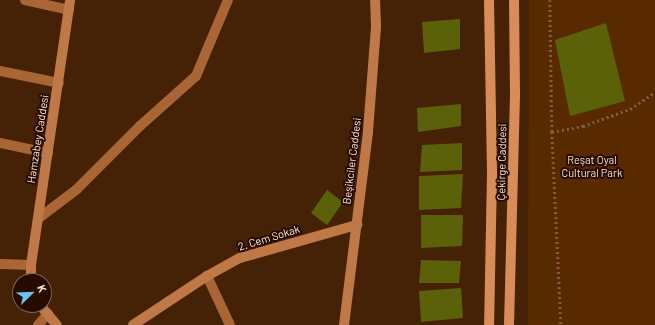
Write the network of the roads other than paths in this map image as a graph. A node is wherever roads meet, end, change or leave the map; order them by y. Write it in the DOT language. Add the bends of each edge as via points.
graph roads {
  1 [pos="24,0"];
  2 [pos="228,0"];
  3 [pos="375,0"];
  4 [pos="489,0"];
  5 [pos="514,0"];
  6 [pos="70,5"];
  7 [pos="0,71"];
  8 [pos="59,84"];
  9 [pos="0,143"];
  10 [pos="48,153"];
  11 [pos="38,218"];
  12 [pos="356,225"];
  13 [pos="0,264"];
  14 [pos="31,265"];
  15 [pos="31,273"];
  16 [pos="207,276"];
  17 [pos="48,314"];
  18 [pos="38,325"];
  19 [pos="57,325"];
  20 [pos="133,325"];
  21 [pos="230,325"];
  22 [pos="344,325"];
  23 [pos="489,325"];
  24 [pos="509,325"];
  1 -- 6 [label="street"];
  2 -- 11 [label="street" via="196,76 140,126 77,189"];
  3 -- 12 [label="main road, Beşikciler Caddesi" via="376,26 368,131"];
  4 -- 23 [label="main road, Çekirge Caddesi" via="492,174"];
  5 -- 24 [label="main road, Çekirge Caddesi" via="515,102"];
  6 -- 8 [label="main road, Hamzabey Caddesi"];
  7 -- 8 [label="street"];
  8 -- 10 [label="main road, Hamzabey Caddesi"];
  9 -- 10 [label="street"];
  10 -- 11 [label="main road, Hamzabey Caddesi"];
  11 -- 14 [label="main road, Hamzabey Caddesi"];
  12 -- 16 [label="main road, 2. Cem Sokak" via="240,258"];
  12 -- 22 [label="main road, Beşikciler Caddesi"];
  13 -- 14 [label="street"];
  14 -- 15 [label="main road, Hamzabey Caddesi"];
  16 -- 20 [label="main road, 2. Cem Sokak"];
  16 -- 21 [label="street"];
  17 -- 18 [label="street"];
  17 -- 19 [label="main road"];
}
